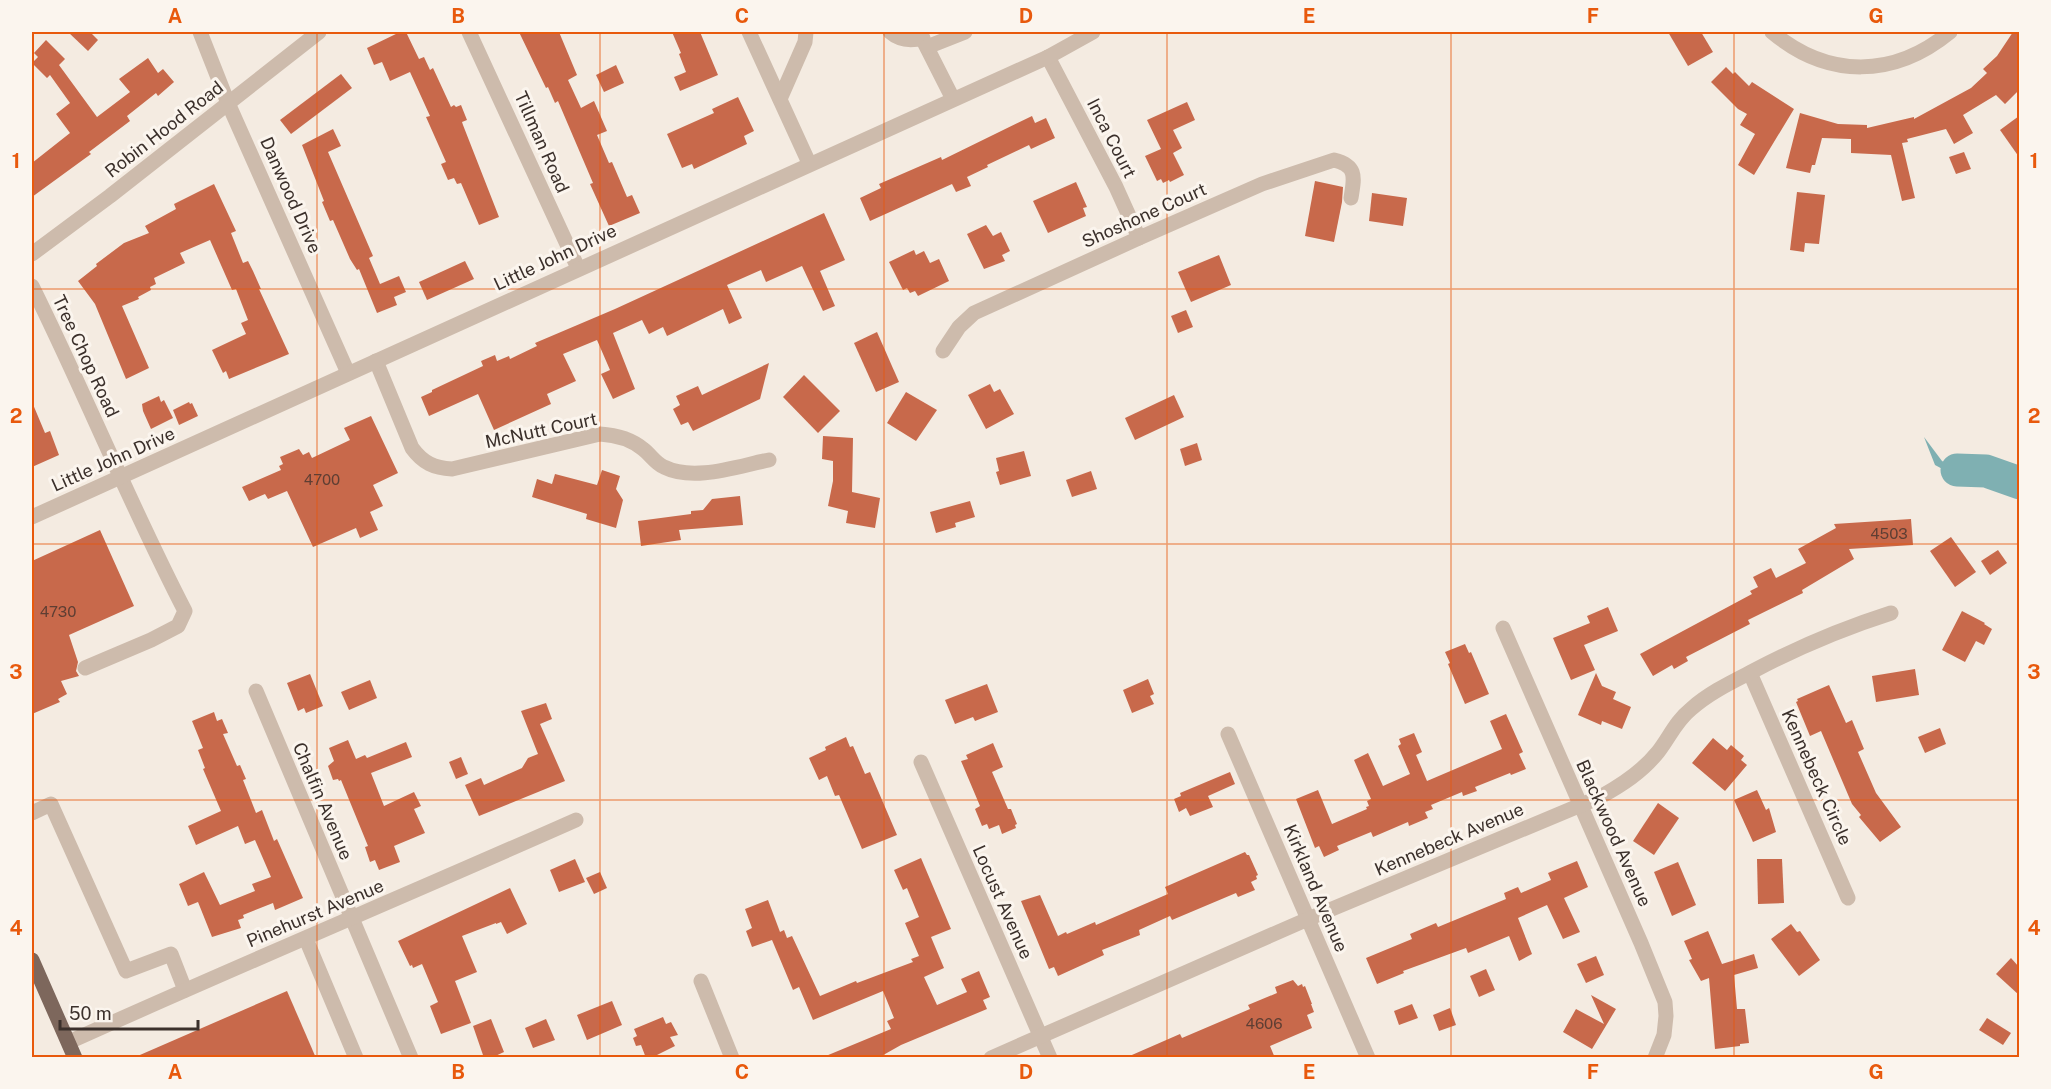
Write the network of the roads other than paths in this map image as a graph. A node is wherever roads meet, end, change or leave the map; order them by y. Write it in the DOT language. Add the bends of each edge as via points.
graph roads {
  1 [pos="200,32"];
  2 [pos="319,32"];
  3 [pos="469,32"];
  4 [pos="749,32"];
  5 [pos="806,32"];
  6 [pos="890,32"];
  7 [pos="965,32"];
  8 [pos="1093,32"];
  9 [pos="1772,32"];
  10 [pos="1950,32"];
  11 [pos="923,39"];
  12 [pos="1048,57"];
  13 [pos="780,99"];
  14 [pos="953,99"];
  15 [pos="228,103"];
  16 [pos="809,163"];
  17 [pos="1351,198"];
  18 [pos="1139,238"];
  19 [pos="32,254"];
  20 [pos="578,268"];
  21 [pos="32,286"];
  22 [pos="943,351"];
  23 [pos="376,361"];
  24 [pos="348,373"];
  25 [pos="769,460"];
  26 [pos="120,477"];
  27 [pos="32,517"];
  28 [pos="1891,613"];
  29 [pos="1503,628"];
  30 [pos="85,668"];
  31 [pos="1750,673"];
  32 [pos="256,691"];
  33 [pos="1228,734"];
  34 [pos="921,762"];
  35 [pos="1581,805"];
  36 [pos="32,813"];
  37 [pos="576,820"];
  38 [pos="1848,898"];
  39 [pos="1308,919"];
  40 [pos="351,920"];
  41 [pos="306,939"];
  42 [pos="33,968"];
  43 [pos="701,981"];
  44 [pos="185,990"];
  45 [pos="1041,1036"];
  46 [pos="69,1042"];
  47 [pos="75,1058"];
  48 [pos="356,1058"];
  49 [pos="411,1058"];
  50 [pos="732,1058"];
  51 [pos="991,1058"];
  52 [pos="1050,1058"];
  53 [pos="1368,1058"];
  54 [pos="1655,1058"];
  1 -- 15 [label="street, Danwood Drive"];
  2 -- 15 [label="street, Robin Hood Road"];
  3 -- 20 [label="street, Tillman Road"];
  4 -- 13 [label="street"];
  5 -- 13 [label="street"];
  6 -- 11 [label="street" via="900,38"];
  7 -- 11 [label="street"];
  8 -- 12 [label="street, Little John Drive"];
  9 -- 10 [label="street" via="1808,56 1853,67 1904,60"];
  11 -- 14 [label="street"];
  12 -- 14 [label="street, Little John Drive"];
  12 -- 18 [label="street, Inca Court"];
  13 -- 16 [label="street"];
  14 -- 16 [label="street, Little John Drive"];
  15 -- 19 [label="street, Robin Hood Road"];
  15 -- 24 [label="street, Danwood Drive"];
  16 -- 20 [label="street, Little John Drive"];
  17 -- 18 [label="street, Shoshone Court" via="1354,176 1343,162 1334,160 1262,184"];
  18 -- 22 [label="street, Shoshone Court" via="974,313"];
  20 -- 23 [label="street, Little John Drive"];
  21 -- 26 [label="street, Tree Chop Road"];
  23 -- 24 [label="street, Little John Drive"];
  23 -- 25 [label="street, McNutt Court" via="412,448 418,457 439,468 452,470 600,434 630,440 663,467 678,472 694,474"];
  24 -- 26 [label="street, Little John Drive"];
  26 -- 27 [label="street, Little John Drive"];
  26 -- 30 [label="street, Tree Chop Road" via="185,611 178,626"];
  28 -- 31 [label="street, Kennebeck Avenue" via="1801,646"];
  29 -- 35 [label="street, Blackwood Avenue"];
  31 -- 35 [label="street, Kennebeck Avenue" via="1708,695 1689,711 1640,771 1619,787"];
  31 -- 38 [label="street, Kennebeck Circle"];
  32 -- 40 [label="street, Chalfin Avenue"];
  33 -- 39 [label="street, Kirkland Avenue"];
  34 -- 45 [label="street, Locust Avenue"];
  35 -- 39 [label="street, Kennebeck Avenue"];
  35 -- 54 [label="street, Blackwood Avenue" via="1665,1002 1664,1035"];
  36 -- 44 [label="street" via="51,804 126,971 171,954"];
  37 -- 40 [label="street, Pinehurst Avenue"];
  39 -- 45 [label="street, Kennebeck Avenue"];
  39 -- 53 [label="street, Kirkland Avenue"];
  40 -- 41 [label="street, Pinehurst Avenue"];
  40 -- 49 [label="street, Chalfin Avenue"];
  41 -- 44 [label="street, Pinehurst Avenue"];
  41 -- 48 [label="street"];
  42 -- 46 [label="main road"];
  43 -- 50 [label="street"];
  44 -- 46 [label="street, Pinehurst Avenue"];
  45 -- 51 [label="street, Kennebeck Avenue"];
  45 -- 52 [label="street, Locust Avenue"];
  46 -- 47 [label="main road"];
}
